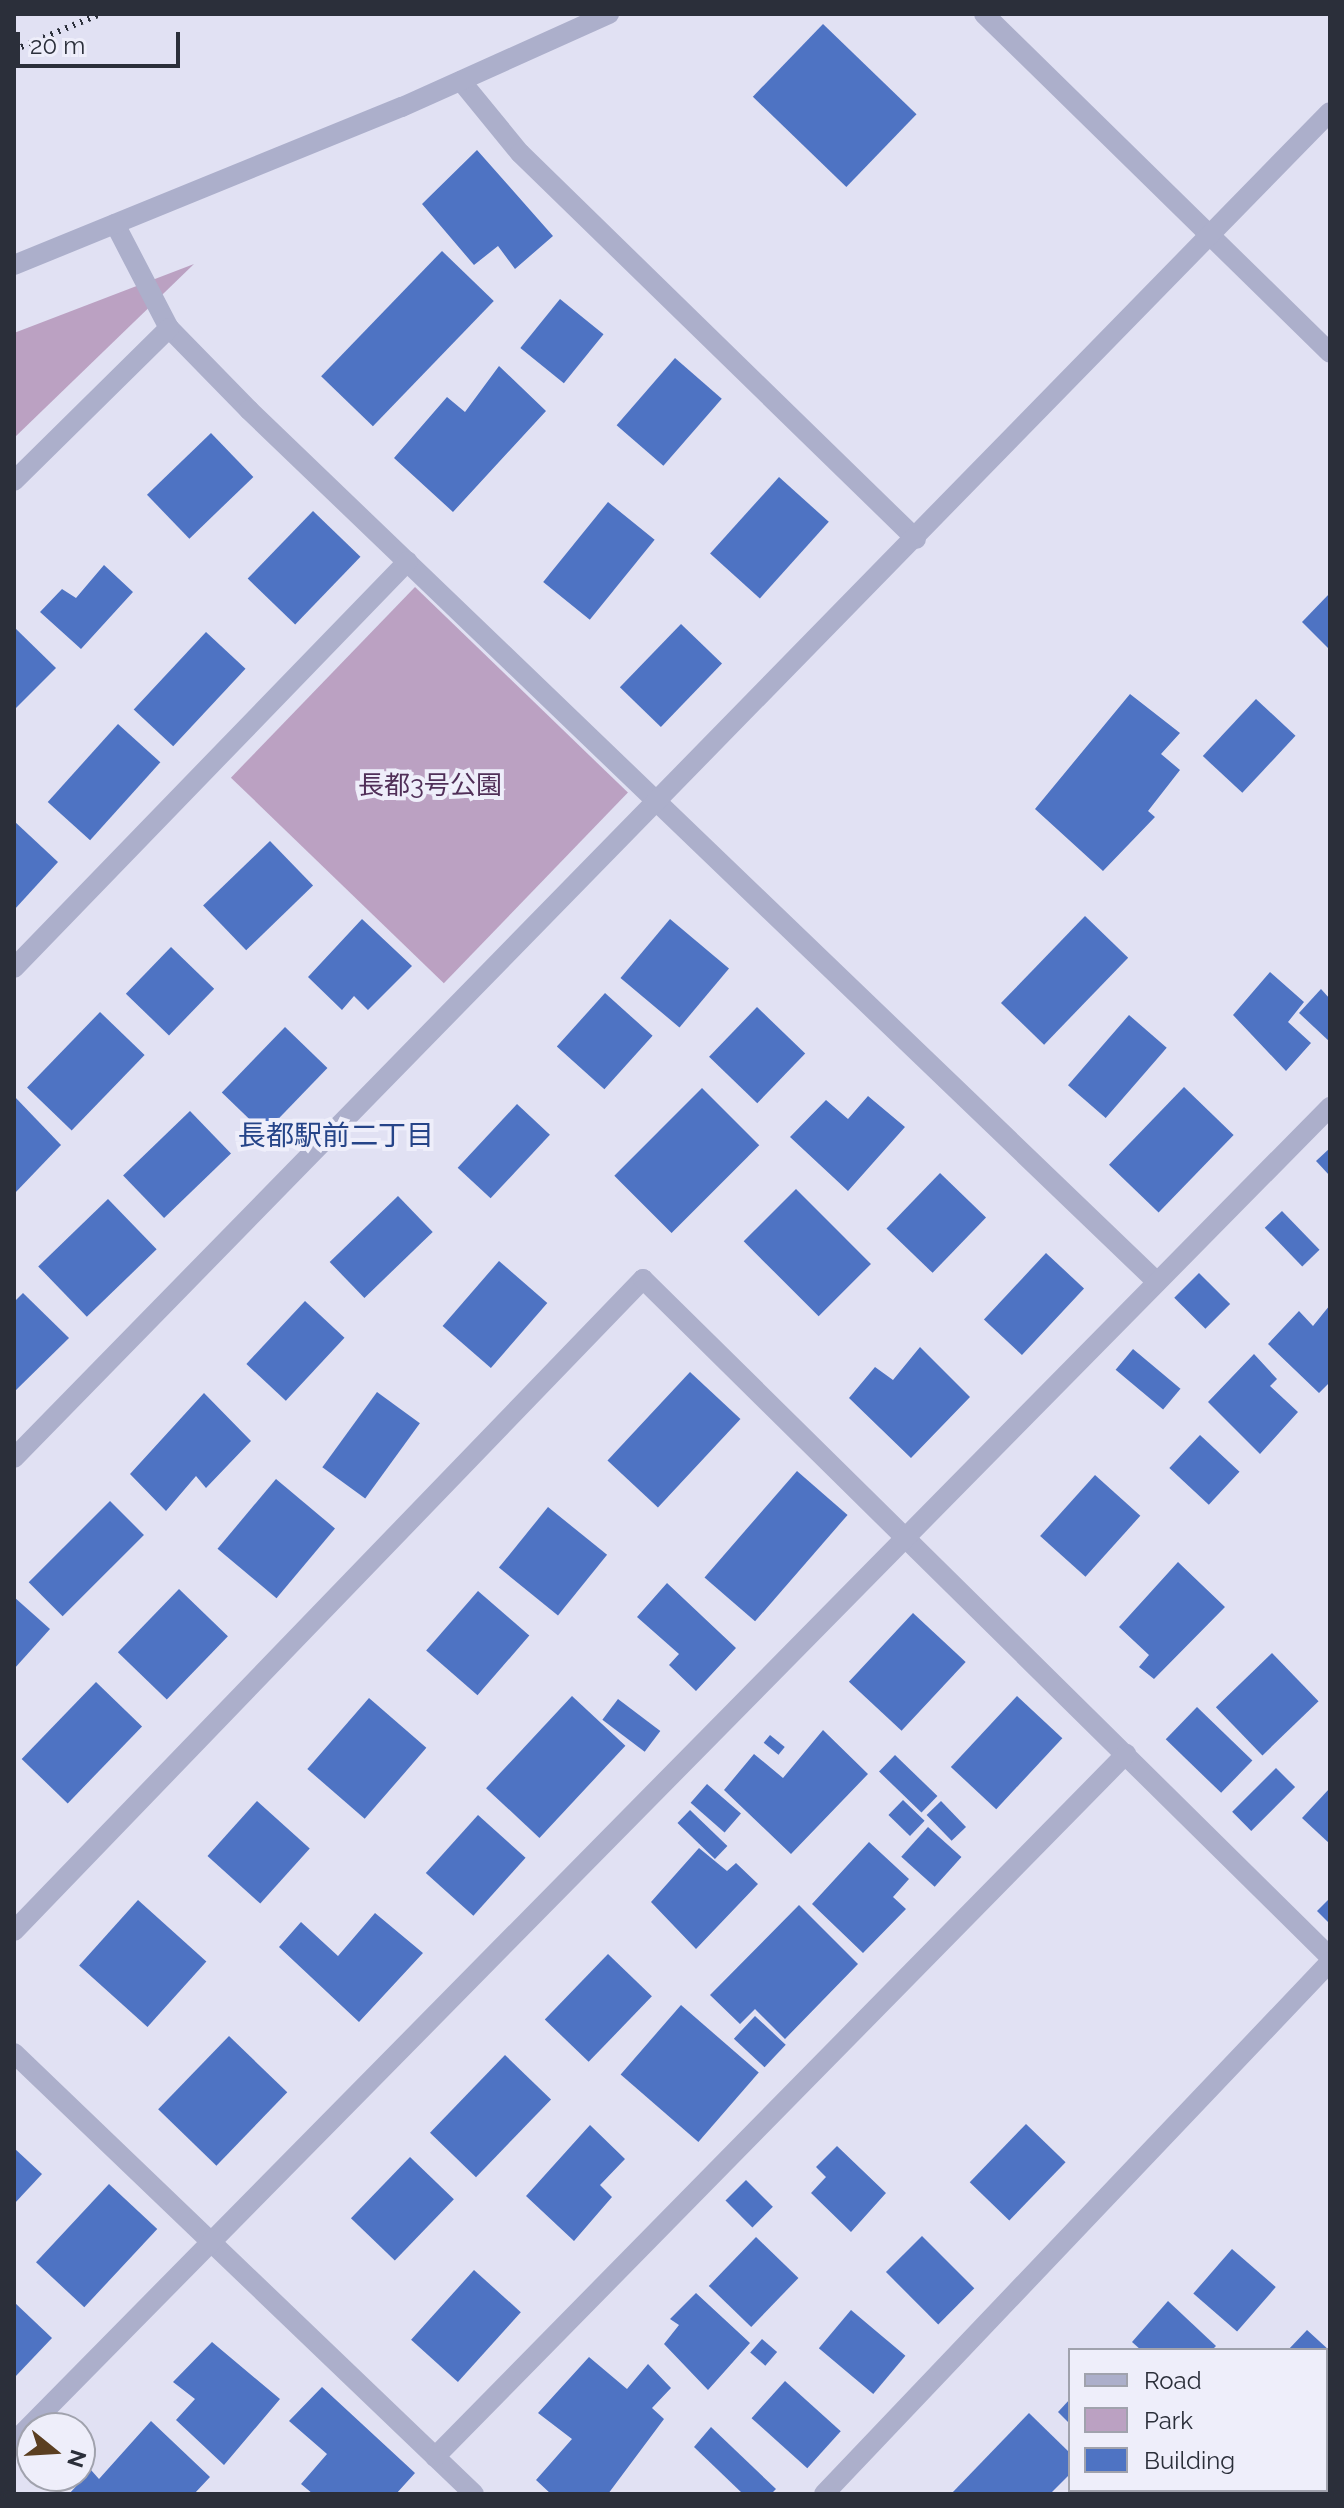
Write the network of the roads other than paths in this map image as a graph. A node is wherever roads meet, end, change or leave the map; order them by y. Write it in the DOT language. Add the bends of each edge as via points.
graph roads {
  1 [pos="609,14"];
  2 [pos="984,14"];
  3 [pos="461,81"];
  4 [pos="1330,112"];
  5 [pos="115,224"];
  6 [pos="1212,239"];
  7 [pos="14,265"];
  8 [pos="169,328"];
  9 [pos="1330,353"];
  10 [pos="14,481"];
  11 [pos="916,539"];
  12 [pos="408,561"];
  13 [pos="660,800"];
  14 [pos="14,968"];
  15 [pos="1330,1107"];
  16 [pos="1157,1282"];
  17 [pos="14,1458"];
  18 [pos="907,1536"];
  19 [pos="1126,1754"];
  20 [pos="14,1931"];
  21 [pos="1330,1960"];
  22 [pos="14,2053"];
  23 [pos="211,2242"];
  24 [pos="14,2442"];
  25 [pos="435,2457"];
  26 [pos="474,2494"];
  27 [pos="824,2494"];
  1 -- 3 [label="street"];
  2 -- 6 [label="street"];
  3 -- 5 [label="street"];
  3 -- 11 [label="street" via="520,153"];
  4 -- 6 [label="street"];
  5 -- 7 [label="street"];
  5 -- 8 [label="street"];
  6 -- 9 [label="street"];
  6 -- 11 [label="street"];
  8 -- 10 [label="street"];
  8 -- 12 [label="street"];
  11 -- 13 [label="street"];
  12 -- 13 [label="street"];
  12 -- 14 [label="street"];
  13 -- 16 [label="street"];
  13 -- 17 [label="street"];
  15 -- 16 [label="street"];
  16 -- 18 [label="street"];
  18 -- 19 [label="street"];
  18 -- 20 [label="street" via="643,1279"];
  18 -- 23 [label="street"];
  19 -- 21 [label="street"];
  19 -- 25 [label="street"];
  21 -- 27 [label="street"];
  22 -- 23 [label="street"];
  23 -- 24 [label="street"];
  23 -- 25 [label="street"];
  25 -- 26 [label="street"];
}
